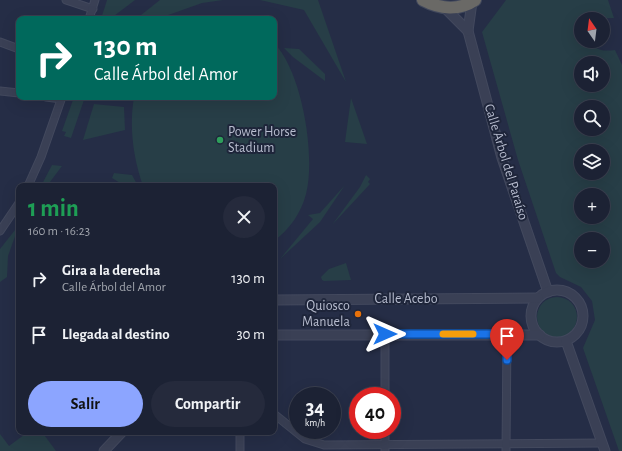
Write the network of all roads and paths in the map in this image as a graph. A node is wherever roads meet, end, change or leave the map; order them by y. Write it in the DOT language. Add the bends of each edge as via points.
graph roads {
  1 [pos="66,0"];
  2 [pos="95,0"];
  3 [pos="423,0"];
  4 [pos="474,1"];
  5 [pos="445,8"];
  6 [pos="93,9"];
  7 [pos="90,16"];
  8 [pos="468,31"];
  9 [pos="0,42"];
  10 [pos="16,48"];
  11 [pos="0,91"];
  12 [pos="16,93"];
  13 [pos="61,100"];
  14 [pos="29,183"];
  15 [pos="16,207"];
  16 [pos="0,231"];
  17 [pos="548,292"];
  18 [pos="538,298"];
  19 [pos="277,300"];
  20 [pos="385,334"];
  21 [pos="507,334"];
  22 [pos="277,335"];
  23 [pos="540,335"];
  24 [pos="566,341"];
  25 [pos="385,387"];
  26 [pos="277,416"];
  27 [pos="119,435"];
  28 [pos="240,435"];
  29 [pos="604,447"];
  30 [pos="385,448"];
  31 [pos="506,448"];
  32 [pos="104,451"];
  33 [pos="240,451"];
  1 -- 6 [label="street"];
  2 -- 6 [label="street"];
  3 -- 5 [label="highway"];
  4 -- 5 [label="highway"];
  4 -- 8 [label="street"];
  5 -- 8 [label="street"];
  6 -- 7 [label="street"];
  8 -- 17 [label="street, Calle Árbol del Paraíso" via="502,158"];
  9 -- 10 [label="street"];
  11 -- 12 [label="street"];
  13 -- 14 [label="street"];
  15 -- 16 [label="street"];
  17 -- 18 [label="street"];
  17 -- 24 [label="street" via="566,292 578,301 582,308 584,316 579,331"];
  18 -- 19 [label="street, Calle Acebo"];
  18 -- 23 [label="street" via="531,317 533,326"];
  20 -- 21 [label="street"];
  20 -- 22 [label="street"];
  20 -- 25 [label="street"];
  21 -- 23 [label="street"];
  21 -- 31 [label="street"];
  23 -- 24 [label="street" via="550,341"];
  24 -- 29 [label="street"];
  26 -- 30 [label="street" via="305,439 314,443"];
  27 -- 32 [label="street"];
  28 -- 33 [label="street"];
  29 -- 31 [label="street"];
  30 -- 31 [label="street"];
}
